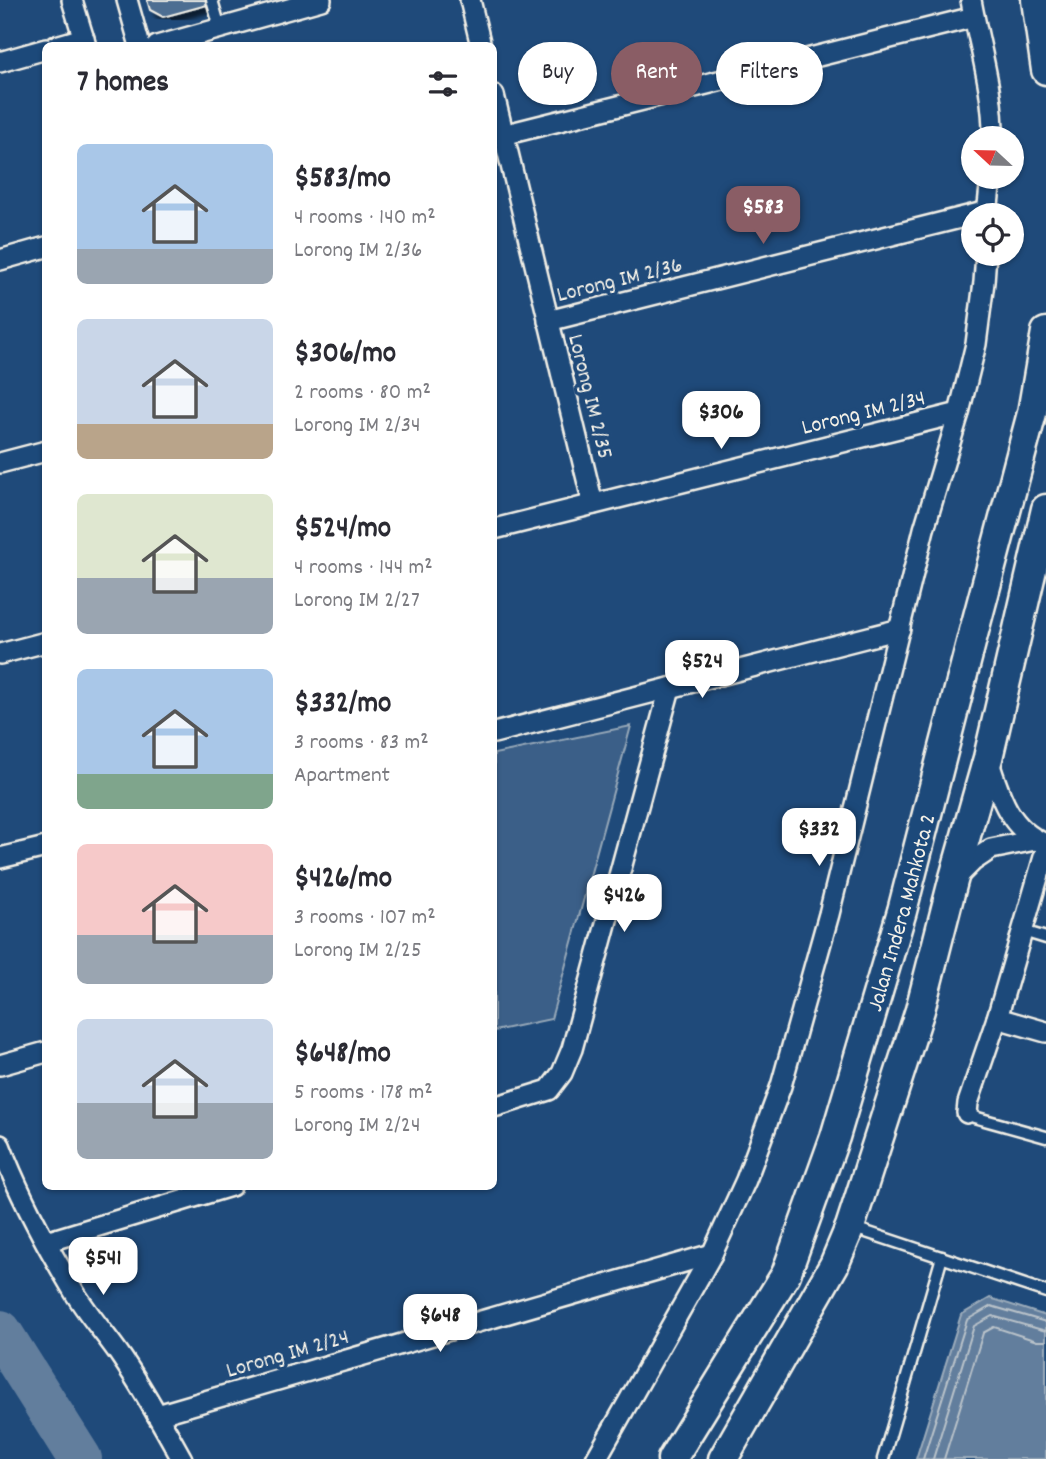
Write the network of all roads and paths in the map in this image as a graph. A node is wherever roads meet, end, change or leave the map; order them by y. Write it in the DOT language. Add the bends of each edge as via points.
graph roads {
  1 [pos="72,0"];
  2 [pos="127,0"];
  3 [pos="212,0"];
  4 [pos="321,0"];
  5 [pos="470,0"];
  6 [pos="1036,0"];
  7 [pos="298,3"];
  8 [pos="973,9"];
  9 [pos="220,28"];
  10 [pos="85,42"];
  11 [pos="139,42"];
  12 [pos="172,42"];
  13 [pos="480,42"];
  14 [pos="42,50"];
  15 [pos="0,62"];
  16 [pos="1046,70"];
  17 [pos="497,108"];
  18 [pos="993,126"];
  19 [pos="503,135"];
  20 [pos="961,219"];
  21 [pos="42,248"];
  22 [pos="0,260"];
  23 [pos="986,266"];
  24 [pos="548,321"];
  25 [pos="1046,332"];
  26 [pos="959,412"];
  27 [pos="42,452"];
  28 [pos="0,463"];
  29 [pos="593,504"];
  30 [pos="1046,509"];
  31 [pos="497,528"];
  32 [pos="901,629"];
  33 [pos="42,643"];
  34 [pos="0,654"];
  35 [pos="670,688"];
  36 [pos="497,732"];
  37 [pos="988,758"];
  38 [pos="1042,845"];
  39 [pos="42,848"];
  40 [pos="0,859"];
  41 [pos="953,881"];
  42 [pos="1023,931"];
  43 [pos="1046,938"];
  44 [pos="997,1018"];
  45 [pos="1046,1032"];
  46 [pos="42,1053"];
  47 [pos="0,1065"];
  48 [pos="497,1106"];
  49 [pos="967,1113"];
  50 [pos="1046,1137"];
  51 [pos="0,1145"];
  52 [pos="218,1190"];
  53 [pos="850,1227"];
  54 [pos="46,1242"];
  55 [pos="712,1254"];
  56 [pos="942,1257"];
  57 [pos="1046,1292"];
  58 [pos="158,1415"];
  59 [pos="182,1459"];
  60 [pos="596,1459"];
  61 [pos="672,1459"];
  62 [pos="723,1459"];
  63 [pos="883,1459"];
  1 -- 10 [label="street"];
  2 -- 11 [label="street"];
  3 -- 9 [label="lane"];
  4 -- 7 [label="street"];
  5 -- 13 [label="street"];
  6 -- 16 [label="street"];
  7 -- 9 [label="street"];
  8 -- 18 [label="street"];
  8 -- 19 [label="street"];
  9 -- 12 [label="street"];
  14 -- 15 [label="street"];
  17 -- 19 [label="street, Lorong IM 2/35"];
  19 -- 24 [label="street, Lorong IM 2/35"];
  20 -- 24 [label="street, Lorong IM 2/36"];
  21 -- 22 [label="street"];
  23 -- 26 [label="street" via="976,344"];
  24 -- 29 [label="street, Lorong IM 2/35"];
  25 -- 61 [label="street, Jalan Indera Mahkota 2" via="1032,414 902,911 835,1137 786,1274"];
  26 -- 29 [label="street, Lorong IM 2/34"];
  26 -- 32 [label="street" via="924,529"];
  27 -- 28 [label="street"];
  29 -- 31 [label="street, Lorong IM 2/34"];
  30 -- 37 [label="street, Jalan Indera Mahkota 2"];
  32 -- 35 [label="street"];
  32 -- 55 [label="street" via="781,1086"];
  33 -- 34 [label="street"];
  35 -- 36 [label="street"];
  35 -- 48 [label="street" via="572,1049 549,1090"];
  37 -- 38 [label="street" via="1005,808"];
  37 -- 41 [label="street, Jalan Indera Mahkota 2"];
  38 -- 41 [label="street" via="992,849"];
  38 -- 42 [label="street"];
  39 -- 40 [label="street"];
  41 -- 53 [label="street, Jalan Indera Mahkota 2" via="920,1010"];
  42 -- 43 [label="lane"];
  42 -- 44 [label="street"];
  44 -- 45 [label="street"];
  44 -- 49 [label="street"];
  46 -- 47 [label="street"];
  49 -- 50 [label="lane"];
  51 -- 54 [label="street"];
  52 -- 54 [label="street"];
  53 -- 56 [label="lane"];
  53 -- 62 [label="street, Jalan Indera Mahkota 2" via="834,1265"];
  54 -- 58 [label="street" via="73,1291"];
  55 -- 58 [label="street, Lorong IM 2/24"];
  55 -- 60 [label="street"];
  56 -- 57 [label="lane"];
  56 -- 63 [label="lane"];
  58 -- 59 [label="street"];
}
